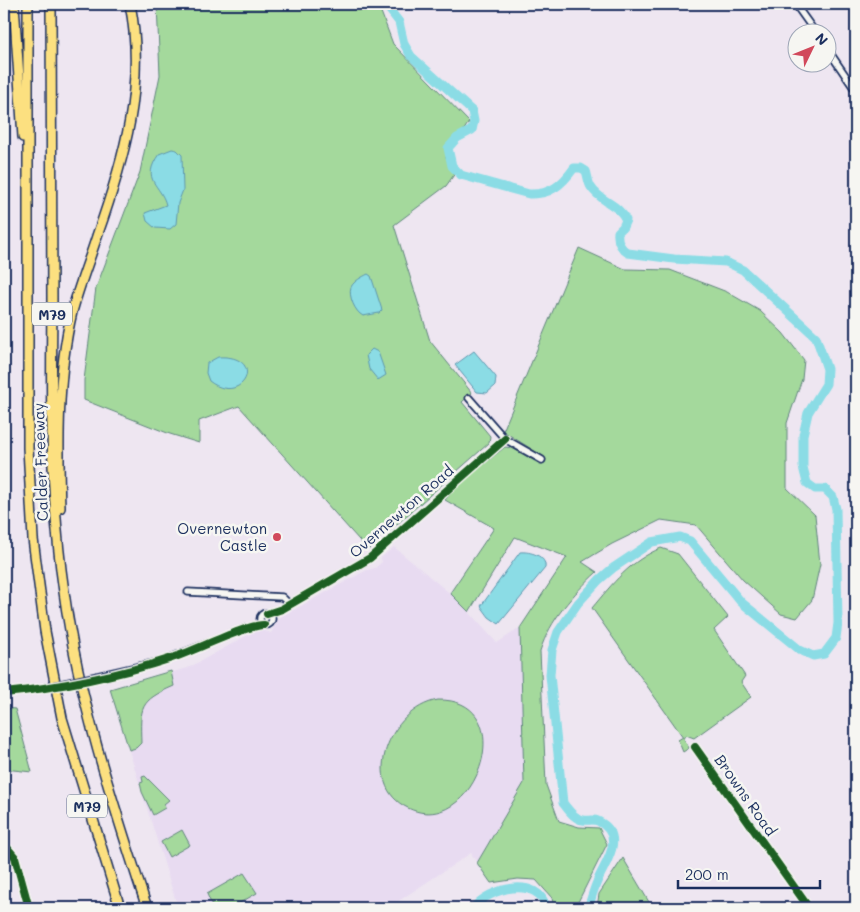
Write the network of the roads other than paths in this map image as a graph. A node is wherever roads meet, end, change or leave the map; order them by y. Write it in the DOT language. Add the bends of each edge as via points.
graph roads {
  1 [pos="14,4"];
  2 [pos="28,4"];
  3 [pos="51,4"];
  4 [pos="130,4"];
  5 [pos="795,4"];
  6 [pos="808,22"];
  7 [pos="838,65"];
  8 [pos="856,91"];
  9 [pos="27,247"];
  10 [pos="469,398"];
  11 [pos="505,439"];
  12 [pos="542,460"];
  13 [pos="188,592"];
  14 [pos="286,607"];
  15 [pos="267,614"];
  16 [pos="260,618"];
  17 [pos="272,620"];
  18 [pos="69,623"];
  19 [pos="264,625"];
  20 [pos="246,628"];
  21 [pos="4,692"];
  22 [pos="695,747"];
  23 [pos="4,844"];
  24 [pos="29,908"];
  25 [pos="120,908"];
  26 [pos="146,908"];
  27 [pos="809,908"];
  1 -- 9 [label="highway"];
  2 -- 9 [label="highway, Calder Freeway / M79"];
  3 -- 18 [label="highway, Calder Freeway / M79" via="52,462 55,518"];
  4 -- 18 [label="highway" via="136,57 132,116 121,162 77,295 66,349 59,468 61,539"];
  5 -- 6 [label="street"];
  7 -- 8 [label="street"];
  9 -- 25 [label="highway, Calder Freeway / M79" via="28,465 39,597 64,726"];
  10 -- 11 [label="street"];
  11 -- 12 [label="street"];
  11 -- 14 [label="street, Overnewton Road" via="370,558"];
  13 -- 14 [label="street" via="278,597 284,598"];
  14 -- 15 [label="street, Overnewton Road"];
  14 -- 17 [label="street, Overnewton Road"];
  15 -- 16 [label="street"];
  15 -- 17 [label="street"];
  16 -- 19 [label="street"];
  16 -- 20 [label="street"];
  17 -- 19 [label="street"];
  18 -- 26 [label="highway, Calder Freeway / M79" via="93,735"];
  19 -- 20 [label="street"];
  20 -- 21 [label="street, bridge" via="173,658 37,689"];
  22 -- 27 [label="street, Browns Road"];
  23 -- 24 [label="street" via="15,857"];
}
